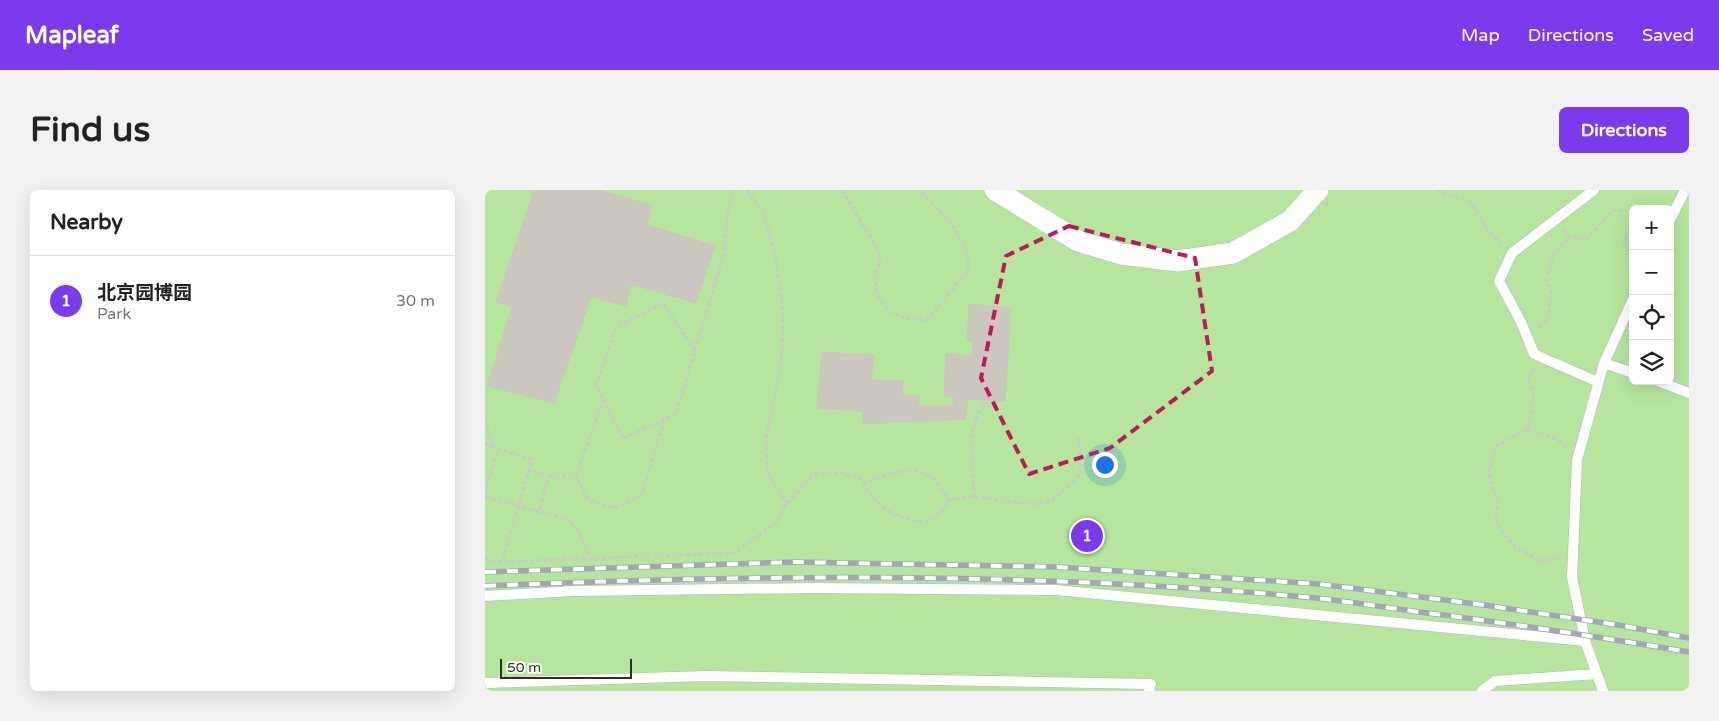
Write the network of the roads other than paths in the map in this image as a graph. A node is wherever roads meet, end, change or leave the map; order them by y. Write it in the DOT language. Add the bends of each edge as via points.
graph roads {
  1 [pos="995,190"];
  2 [pos="1318,190"];
  3 [pos="1594,190"];
  4 [pos="1685,190"];
  5 [pos="1674,212"];
  6 [pos="1629,308"];
  7 [pos="1603,363"];
  8 [pos="1629,372"];
  9 [pos="1598,382"];
  10 [pos="1668,385"];
  11 [pos="1689,393"];
  12 [pos="485,596"];
  13 [pos="1585,641"];
  14 [pos="1597,674"];
  15 [pos="485,683"];
  16 [pos="1149,691"];
  17 [pos="1482,691"];
  18 [pos="1603,691"];
  1 -- 2 [label="street" via="1078,241 1121,254 1177,261 1233,253 1290,221"];
  3 -- 9 [label="lane" via="1512,253 1499,281 1534,354"];
  4 -- 5 [label="lane"];
  6 -- 7 [label="lane"];
  7 -- 8 [label="lane"];
  7 -- 9 [label="lane"];
  9 -- 13 [label="lane" via="1578,456 1573,552 1572,577"];
  10 -- 11 [label="lane"];
  12 -- 13 [label="lane" via="574,591 813,588 1056,590"];
  13 -- 14 [label="lane"];
  14 -- 17 [label="lane" via="1495,681"];
  14 -- 18 [label="lane"];
  15 -- 16 [label="lane" via="706,676 1151,684"];
}
